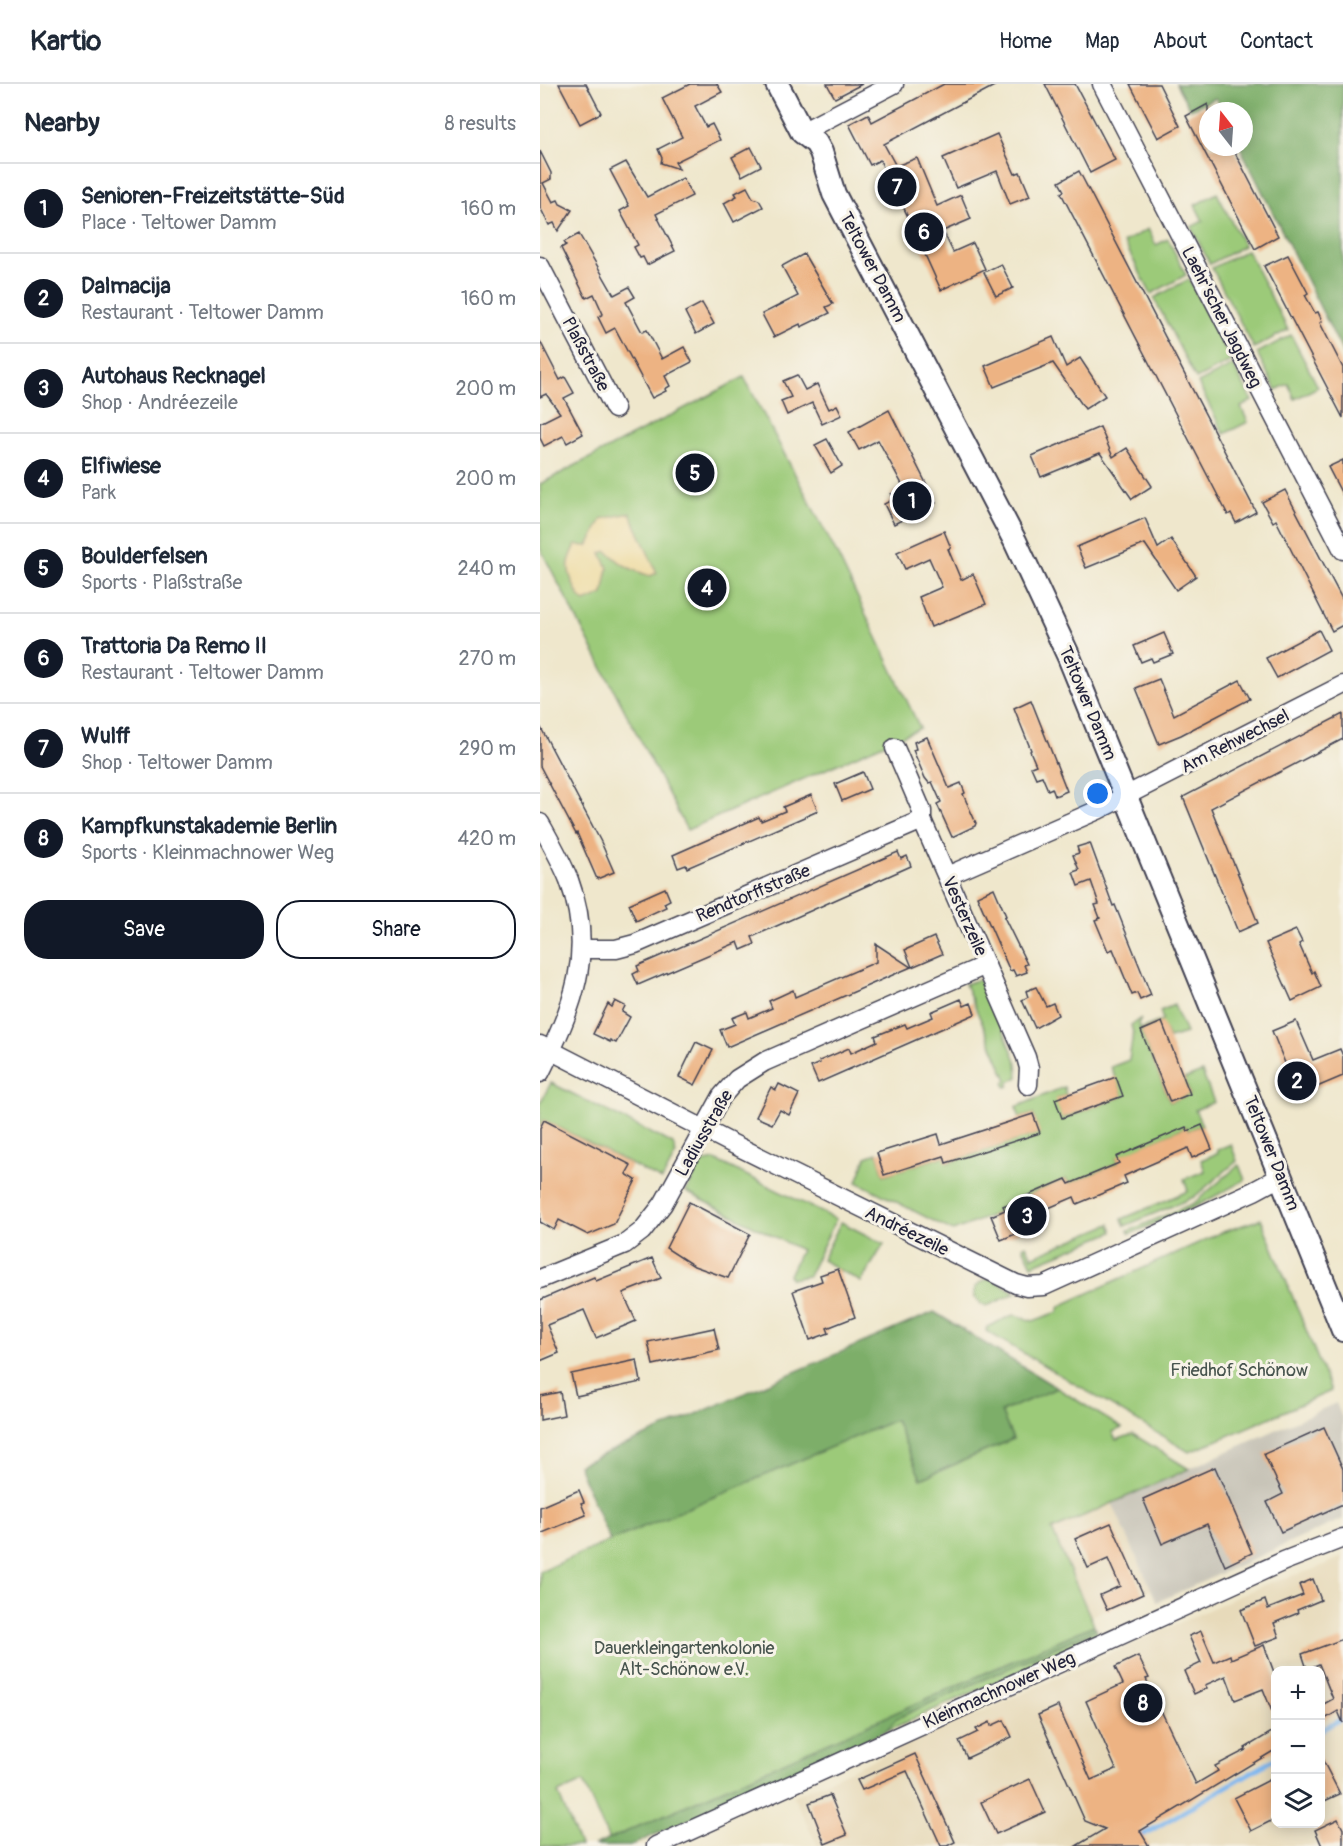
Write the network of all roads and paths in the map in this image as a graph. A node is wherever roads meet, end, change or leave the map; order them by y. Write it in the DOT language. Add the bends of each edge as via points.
graph roads {
  1 [pos="777,84"];
  2 [pos="894,84"];
  3 [pos="1101,84"];
  4 [pos="802,132"];
  5 [pos="540,266"];
  6 [pos="615,409"];
  7 [pos="1343,550"];
  8 [pos="1343,685"];
  9 [pos="895,748"];
  10 [pos="1126,796"];
  11 [pos="922,820"];
  12 [pos="540,823"];
  13 [pos="948,876"];
  14 [pos="580,950"];
  15 [pos="986,965"];
  16 [pos="546,1048"];
  17 [pos="540,1073"];
  18 [pos="1028,1085"];
  19 [pos="704,1130"];
  20 [pos="1282,1176"];
  21 [pos="540,1279"];
  22 [pos="1343,1330"];
  23 [pos="1343,1538"];
  24 [pos="656,1846"];
  1 -- 4 [label="main road, Teltower Damm"];
  2 -- 4 [label="street"];
  3 -- 7 [label="street, Laehr'scher Jagdweg"];
  4 -- 10 [label="main road, Teltower Damm" via="802,150 834,194 1015,542 1078,678"];
  5 -- 6 [label="street, Plaßstraße"];
  8 -- 10 [label="street, Am Rehwechsel"];
  9 -- 11 [label="street, Vesterzeile" via="922,811"];
  10 -- 13 [label="street"];
  10 -- 20 [label="main road, Teltower Damm"];
  11 -- 13 [label="street, Vesterzeile"];
  11 -- 14 [label="street, Rendtorffstraße" via="635,944"];
  12 -- 14 [label="street" via="571,887"];
  13 -- 15 [label="street, Vesterzeile"];
  14 -- 16 [label="street" via="573,1000"];
  15 -- 18 [label="street, Vesterzeile" via="1026,1057"];
  15 -- 19 [label="street, Ladiusstraße" via="755,1066 722,1096"];
  16 -- 17 [label="street"];
  16 -- 19 [label="street, Andréezeile"];
  19 -- 20 [label="street, Andréezeile" via="1027,1287 1044,1286"];
  19 -- 21 [label="street, Ladiusstraße" via="663,1204 642,1231 625,1244"];
  20 -- 22 [label="main road, Teltower Damm"];
  23 -- 24 [label="street, Kleinmachnower Weg"];
}
